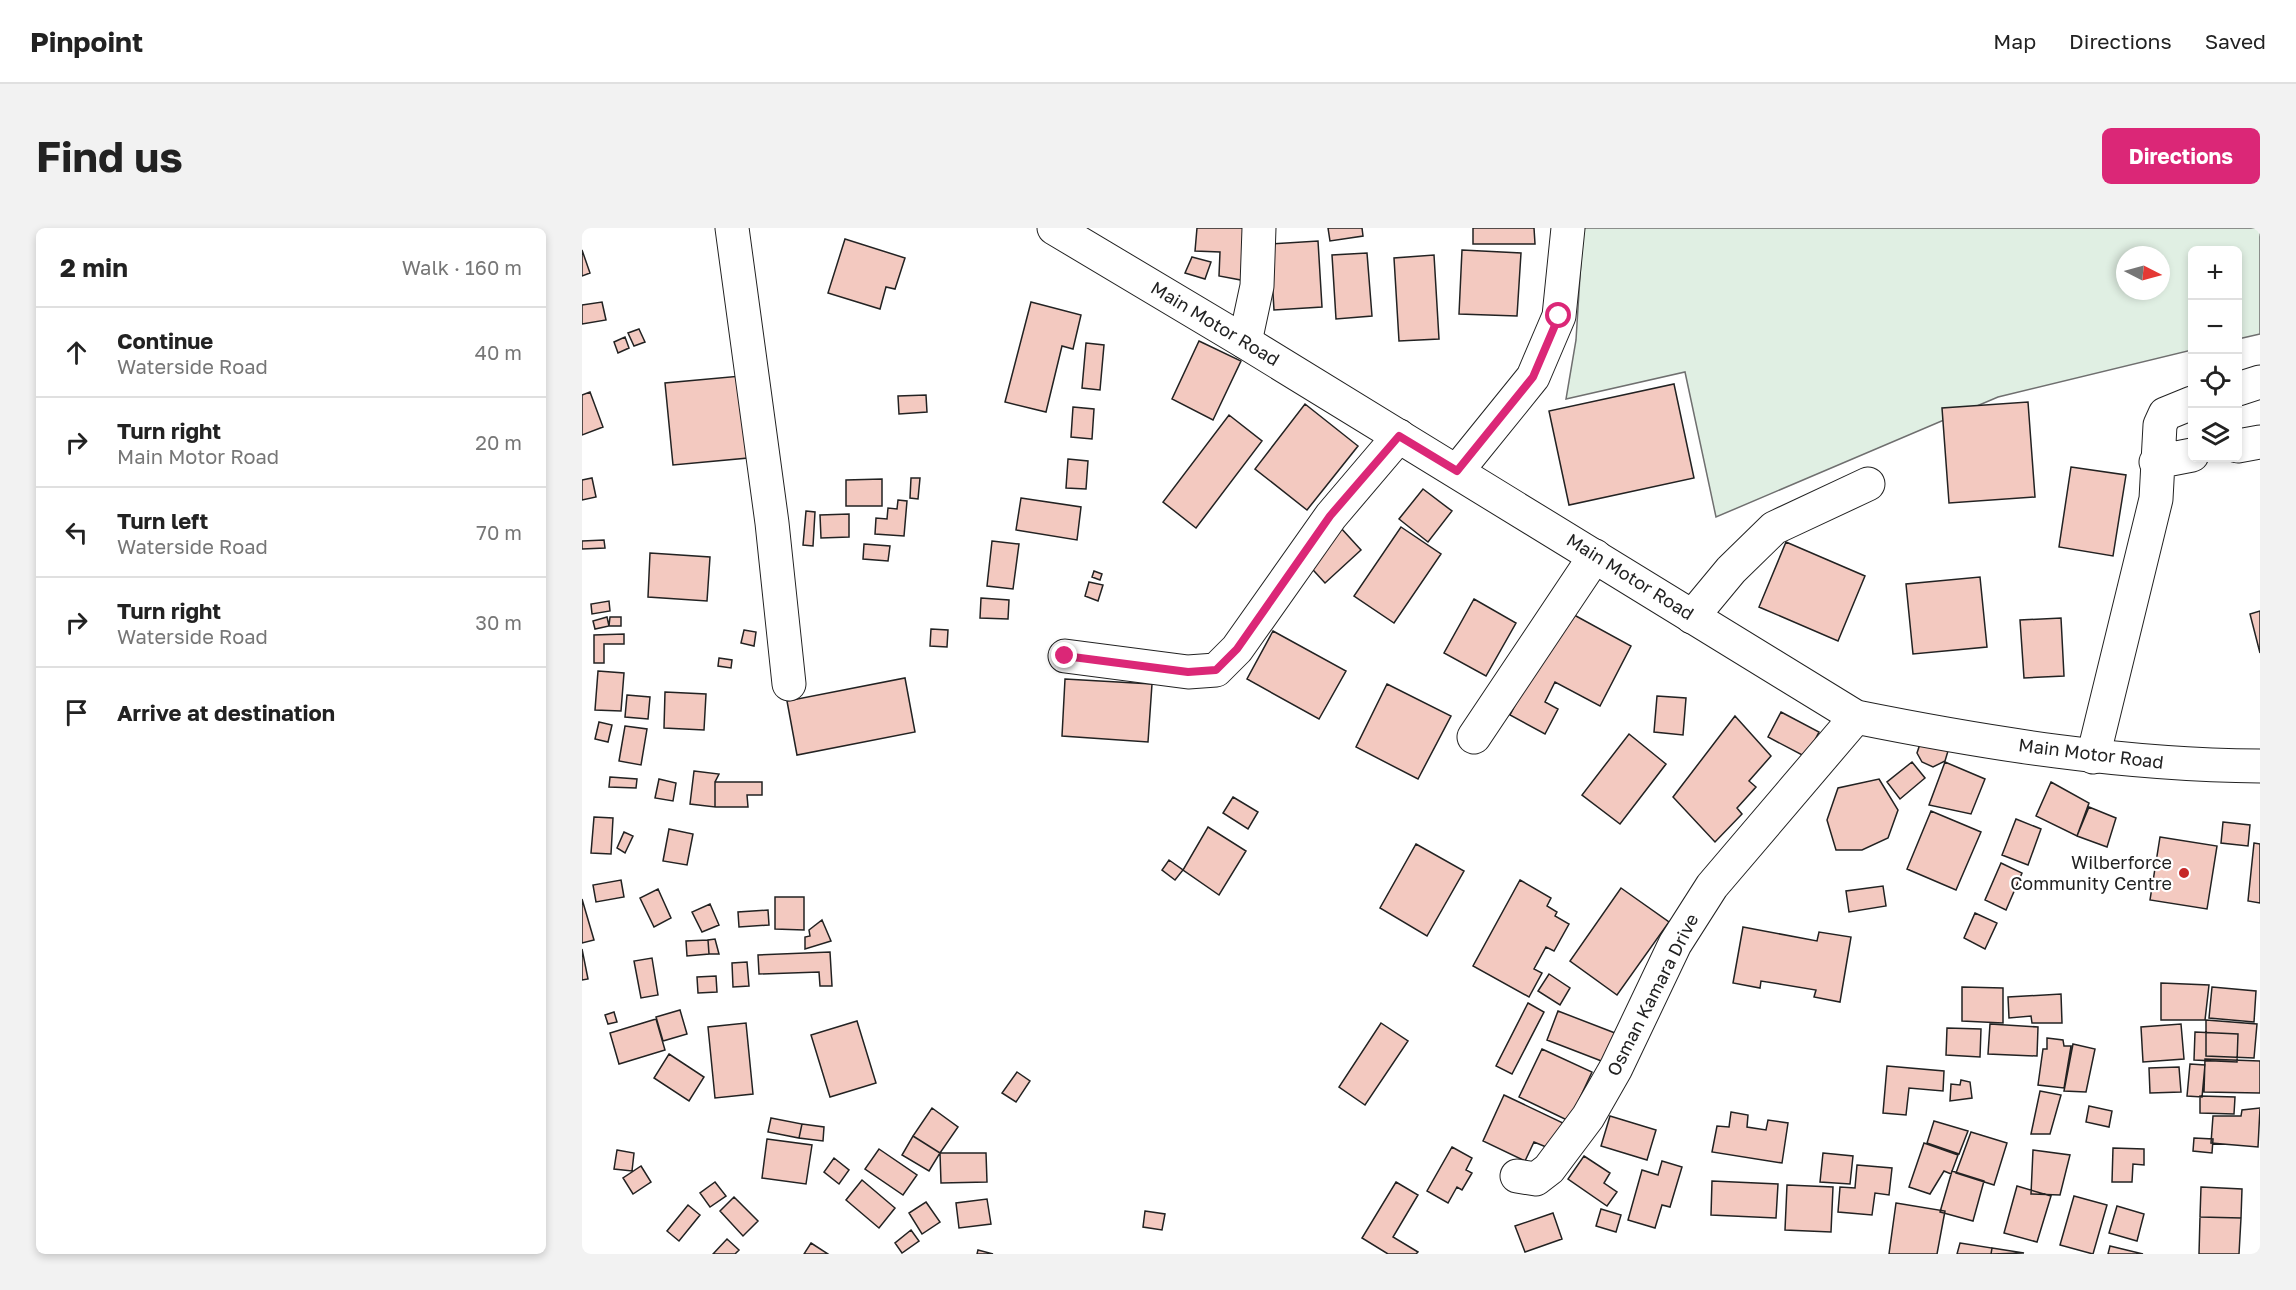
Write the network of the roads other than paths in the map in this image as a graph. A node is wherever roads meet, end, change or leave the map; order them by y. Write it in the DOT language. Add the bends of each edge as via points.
graph roads {
  1 [pos="732,228"];
  2 [pos="1054,228"];
  3 [pos="1259,228"];
  4 [pos="1568,228"];
  5 [pos="1245,342"];
  6 [pos="2260,382"];
  7 [pos="2242,388"];
  8 [pos="2188,405"];
  9 [pos="1399,436"];
  10 [pos="2260,441"];
  11 [pos="2242,445"];
  12 [pos="2188,456"];
  13 [pos="2156,462"];
  14 [pos="1457,471"];
  15 [pos="1868,484"];
  16 [pos="1595,556"];
  17 [pos="1692,617"];
  18 [pos="1065,656"];
  19 [pos="789,684"];
  20 [pos="1856,717"];
  21 [pos="1474,737"];
  22 [pos="2093,757"];
  23 [pos="2260,766"];
  24 [pos="1517,1176"];
  1 -- 19 [label="street" via="772,523"];
  2 -- 5 [label="street, Main Motor Road"];
  3 -- 5 [label="street" via="1257,286"];
  4 -- 14 [label="street" via="1559,316 1533,377"];
  5 -- 9 [label="street, Main Motor Road"];
  6 -- 7 [label="street"];
  8 -- 13 [label="street" via="2165,414"];
  9 -- 14 [label="street, Main Motor Road"];
  9 -- 18 [label="street" via="1330,516 1237,649 1216,670 1188,672"];
  10 -- 11 [label="street"];
  12 -- 13 [label="street"];
  13 -- 22 [label="street" via="2156,499"];
  14 -- 16 [label="street, Main Motor Road"];
  15 -- 17 [label="street" via="1774,528 1731,570"];
  16 -- 17 [label="street, Main Motor Road"];
  16 -- 21 [label="street"];
  17 -- 20 [label="street, Main Motor Road"];
  20 -- 22 [label="street, Main Motor Road"];
  20 -- 24 [label="street, Osman Kamara Drive" via="1712,886 1675,944 1616,1068 1588,1117 1536,1179"];
  22 -- 23 [label="street, Main Motor Road"];
}
